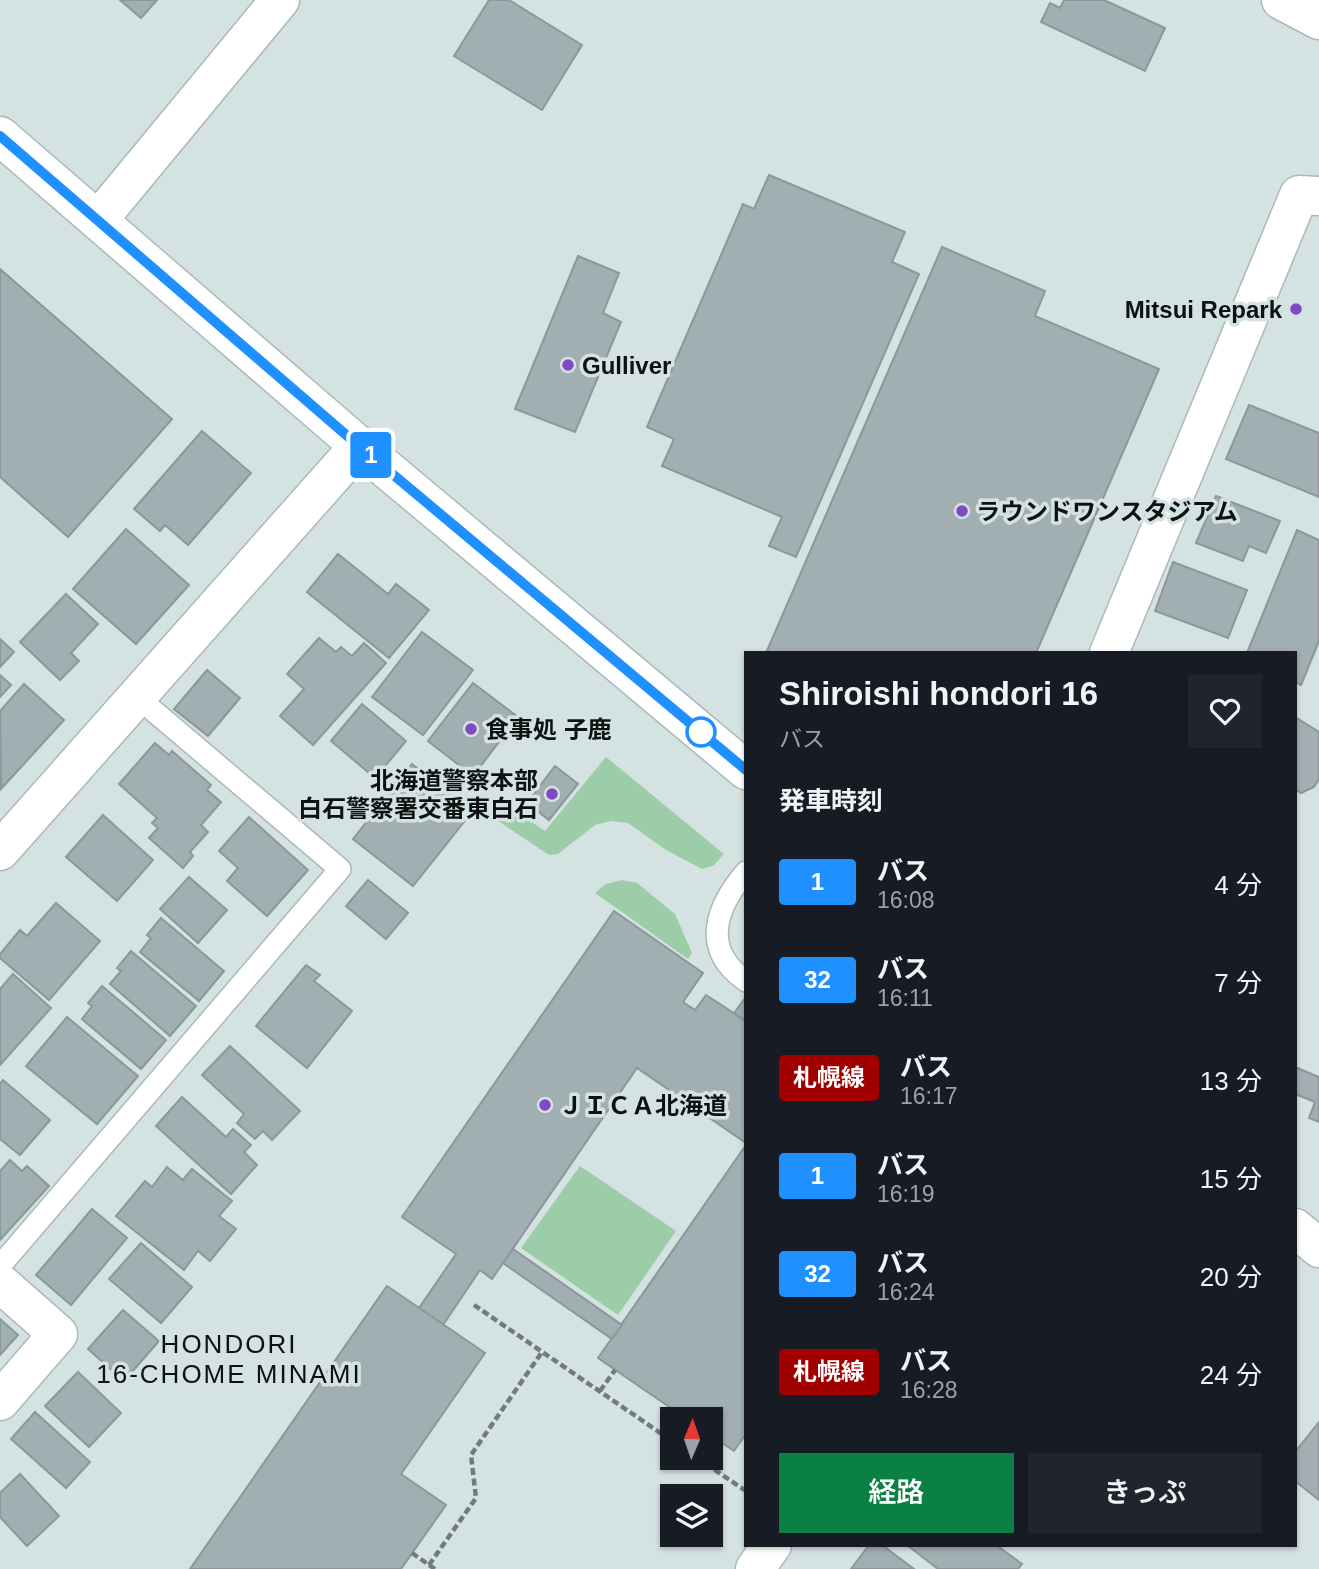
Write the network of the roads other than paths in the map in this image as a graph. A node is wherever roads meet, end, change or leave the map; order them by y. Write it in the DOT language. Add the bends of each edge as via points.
graph roads {
  1 [pos="280,0"];
  2 [pos="1281,0"];
  3 [pos="1319,20"];
  4 [pos="0,136"];
  5 [pos="1319,196"];
  6 [pos="99,219"];
  7 [pos="359,446"];
  8 [pos="1110,651"];
  9 [pos="136,696"];
  10 [pos="744,768"];
  11 [pos="0,851"];
  12 [pos="744,874"];
  13 [pos="744,979"];
  14 [pos="1297,1230"];
  15 [pos="1319,1248"];
  16 [pos="0,1266"];
  17 [pos="0,1283"];
  18 [pos="0,1401"];
  19 [pos="771,1547"];
  20 [pos="755,1569"];
  1 -- 6 [label="main road"];
  2 -- 3 [label="main road"];
  4 -- 6 [label="main road"];
  5 -- 8 [label="main road" via="1299,194"];
  6 -- 7 [label="main road"];
  7 -- 9 [label="main road"];
  7 -- 10 [label="main road"];
  9 -- 11 [label="main road"];
  9 -- 16 [label="lane" via="340,869"];
  12 -- 13 [label="lane" via="727,893 719,911 717,934 723,954"];
  14 -- 15 [label="main road"];
  17 -- 18 [label="main road" via="58,1334"];
  19 -- 20 [label="main road"];
}
